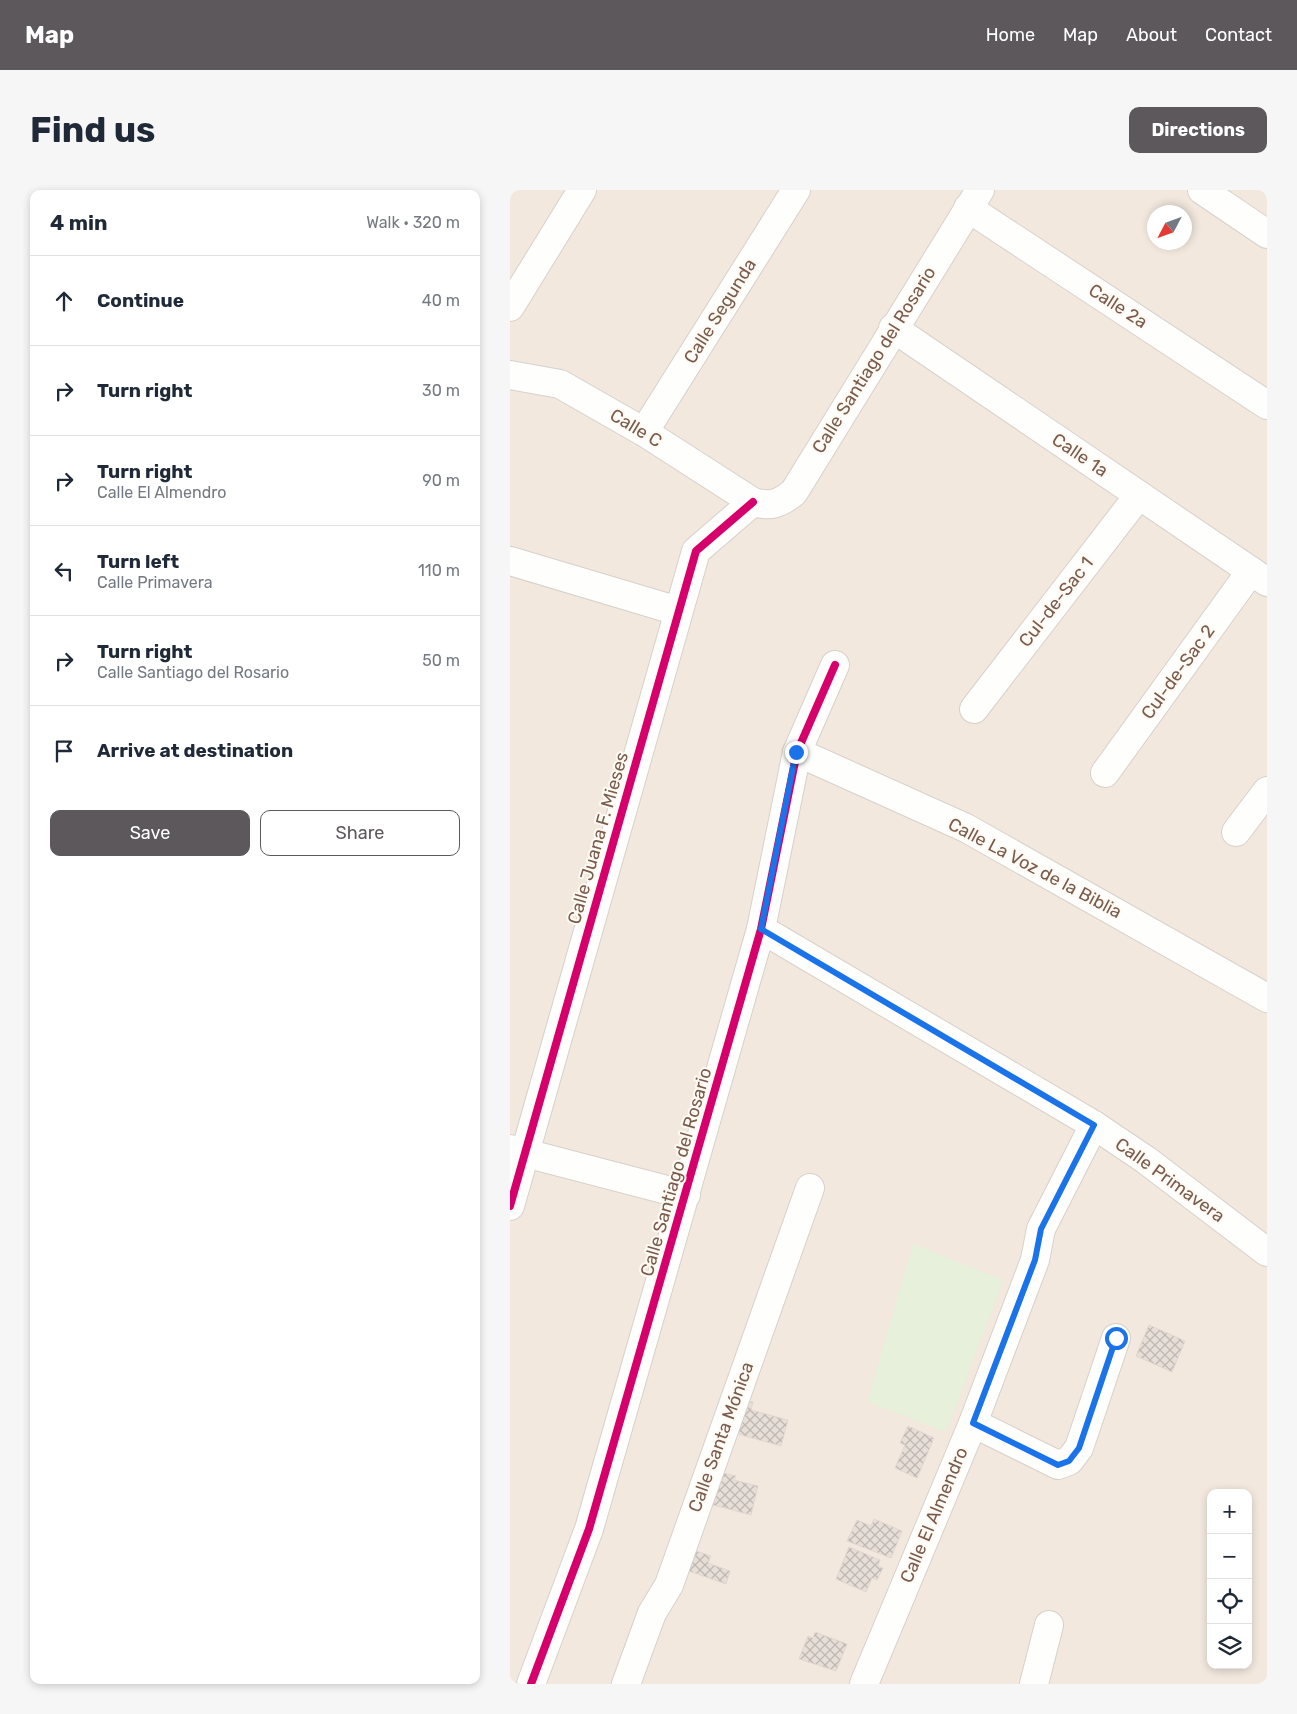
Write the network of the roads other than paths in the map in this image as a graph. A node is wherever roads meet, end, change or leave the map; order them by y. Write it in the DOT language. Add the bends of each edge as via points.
graph roads {
  1 [pos="582,190"];
  2 [pos="796,190"];
  3 [pos="1202,190"];
  4 [pos="974,199"];
  5 [pos="1267,234"];
  6 [pos="510,307"];
  7 [pos="893,328"];
  8 [pos="510,375"];
  9 [pos="1267,405"];
  10 [pos="644,432"];
  11 [pos="1139,495"];
  12 [pos="753,502"];
  13 [pos="510,561"];
  14 [pos="1259,576"];
  15 [pos="678,611"];
  16 [pos="835,665"];
  17 [pos="974,710"];
  18 [pos="796,752"];
  19 [pos="1106,773"];
  20 [pos="1267,790"];
  21 [pos="1236,832"];
  22 [pos="761,929"];
  23 [pos="1267,998"];
  24 [pos="1094,1125"];
  25 [pos="518,1151"];
  26 [pos="810,1188"];
  27 [pos="686,1195"];
  28 [pos="510,1206"];
  29 [pos="1267,1252"];
  30 [pos="1116,1338"];
  31 [pos="973,1423"];
  32 [pos="1048,1625"];
  33 [pos="531,1684"];
  34 [pos="626,1684"];
  35 [pos="864,1684"];
  36 [pos="1034,1684"];
  1 -- 6 [label="street"];
  2 -- 10 [label="street, Calle Segunda"];
  3 -- 5 [label="street"];
  4 -- 7 [label="street, Calle Santiago del Rosario"];
  4 -- 9 [label="street, Calle 2a"];
  7 -- 11 [label="street, Calle 1a"];
  7 -- 12 [label="street, Calle Santiago del Rosario" via="794,492 783,501 767,506"];
  8 -- 10 [label="street, Calle C" via="560,384"];
  10 -- 12 [label="street, Calle C"];
  11 -- 14 [label="street, Calle 1a"];
  11 -- 17 [label="street, Cul-de-Sac 1"];
  12 -- 15 [label="street, Calle Juana F. Mieses" via="696,551"];
  13 -- 15 [label="street"];
  14 -- 19 [label="street, Cul-de-Sac 2"];
  15 -- 25 [label="street, Calle Juana F. Mieses"];
  16 -- 18 [label="street, Calle Santiago del Rosario"];
  18 -- 22 [label="street, Calle Santiago del Rosario"];
  18 -- 23 [label="street, Calle La Voz de la Biblia" via="966,828"];
  20 -- 21 [label="street"];
  22 -- 24 [label="street, Calle Primavera"];
  22 -- 27 [label="street, Calle Santiago del Rosario"];
  24 -- 29 [label="street, Calle Primavera" via="1146,1160"];
  24 -- 31 [label="street, Calle El Almendro" via="1041,1229 1035,1260"];
  25 -- 27 [label="street"];
  25 -- 28 [label="street, Calle Juana F. Mieses"];
  26 -- 34 [label="street, Calle Santa Mónica" via="668,1585 652,1613"];
  27 -- 33 [label="street, Calle Santiago del Rosario" via="589,1529"];
  30 -- 31 [label="street" via="1079,1448 1069,1461 1058,1465"];
  31 -- 35 [label="street, Calle El Almendro"];
  32 -- 36 [label="street"];
}
